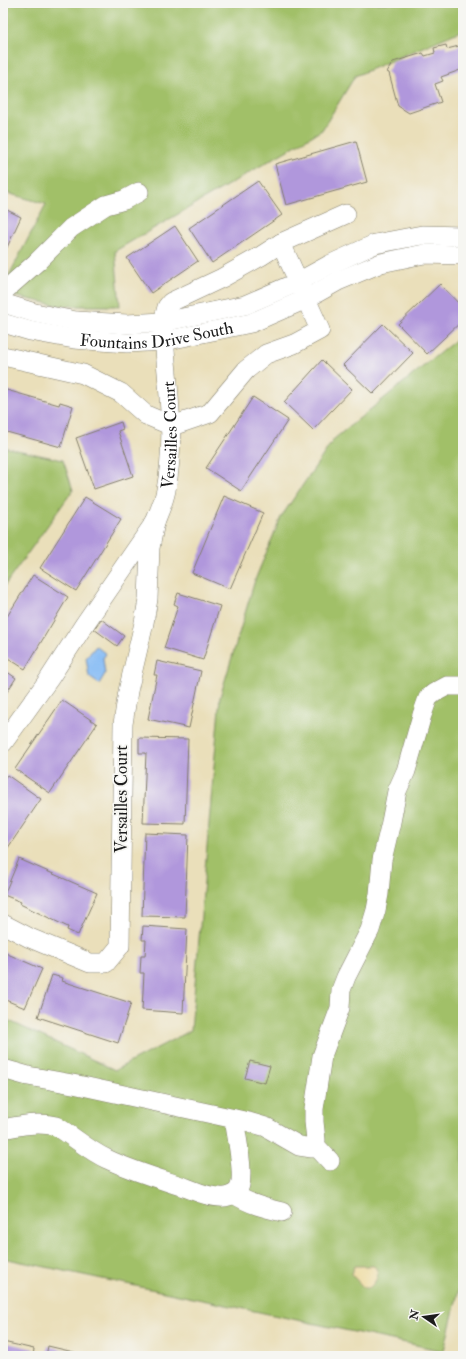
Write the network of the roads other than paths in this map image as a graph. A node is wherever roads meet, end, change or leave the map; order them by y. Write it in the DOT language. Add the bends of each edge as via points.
graph roads {
  1 [pos="139,192"];
  2 [pos="346,214"];
  3 [pos="463,236"];
  4 [pos="281,243"];
  5 [pos="463,255"];
  6 [pos="298,282"];
  7 [pos="3,292"];
  8 [pos="306,300"];
  9 [pos="3,303"];
  10 [pos="163,322"];
  11 [pos="3,323"];
  12 [pos="164,341"];
  13 [pos="3,356"];
  14 [pos="172,426"];
  15 [pos="155,522"];
  16 [pos="463,686"];
  17 [pos="3,743"];
  18 [pos="3,924"];
  19 [pos="3,1069"];
  20 [pos="234,1118"];
  21 [pos="3,1129"];
  22 [pos="315,1145"];
  23 [pos="330,1161"];
  24 [pos="234,1194"];
  25 [pos="282,1212"];
  1 -- 7 [label="street" via="106,205 71,228"];
  2 -- 4 [label="street"];
  3 -- 6 [label="street, Fountains Drive South" via="422,235 375,244"];
  4 -- 6 [label="street"];
  4 -- 10 [label="street" via="222,278 171,302 166,307"];
  5 -- 8 [label="street, Fountains Drive South" via="424,254 381,262"];
  6 -- 8 [label="street"];
  6 -- 10 [label="street, Fountains Drive South" via="245,305"];
  8 -- 12 [label="street, Fountains Drive South" via="251,323"];
  8 -- 14 [label="street" via="320,330 294,344 266,354 246,370 210,413"];
  9 -- 10 [label="street, Fountains Drive South" via="35,313 76,321 127,324"];
  10 -- 12 [label="street, Versailles Court"];
  11 -- 12 [label="street, Fountains Drive South" via="30,332 74,339 127,343"];
  12 -- 14 [label="street, Versailles Court"];
  13 -- 14 [label="street" via="83,374 121,392 146,415"];
  14 -- 15 [label="street, Versailles Court" via="166,491"];
  15 -- 17 [label="street, Versailles Court"];
  15 -- 18 [label="street, Versailles Court" via="150,548 148,599 123,724 120,946 106,963 90,963"];
  16 -- 22 [label="street" via="448,686 428,698 406,771 397,791 382,860 376,910 370,930 341,990 340,1008 322,1056 314,1109"];
  19 -- 20 [label="street"];
  20 -- 22 [label="street" via="266,1127 299,1146 312,1148"];
  20 -- 24 [label="street" via="242,1174 239,1190"];
  21 -- 24 [label="street" via="35,1124 56,1126 106,1158 144,1174 210,1196 226,1197"];
  22 -- 23 [label="street"];
  24 -- 25 [label="street" via="257,1205"];
}
